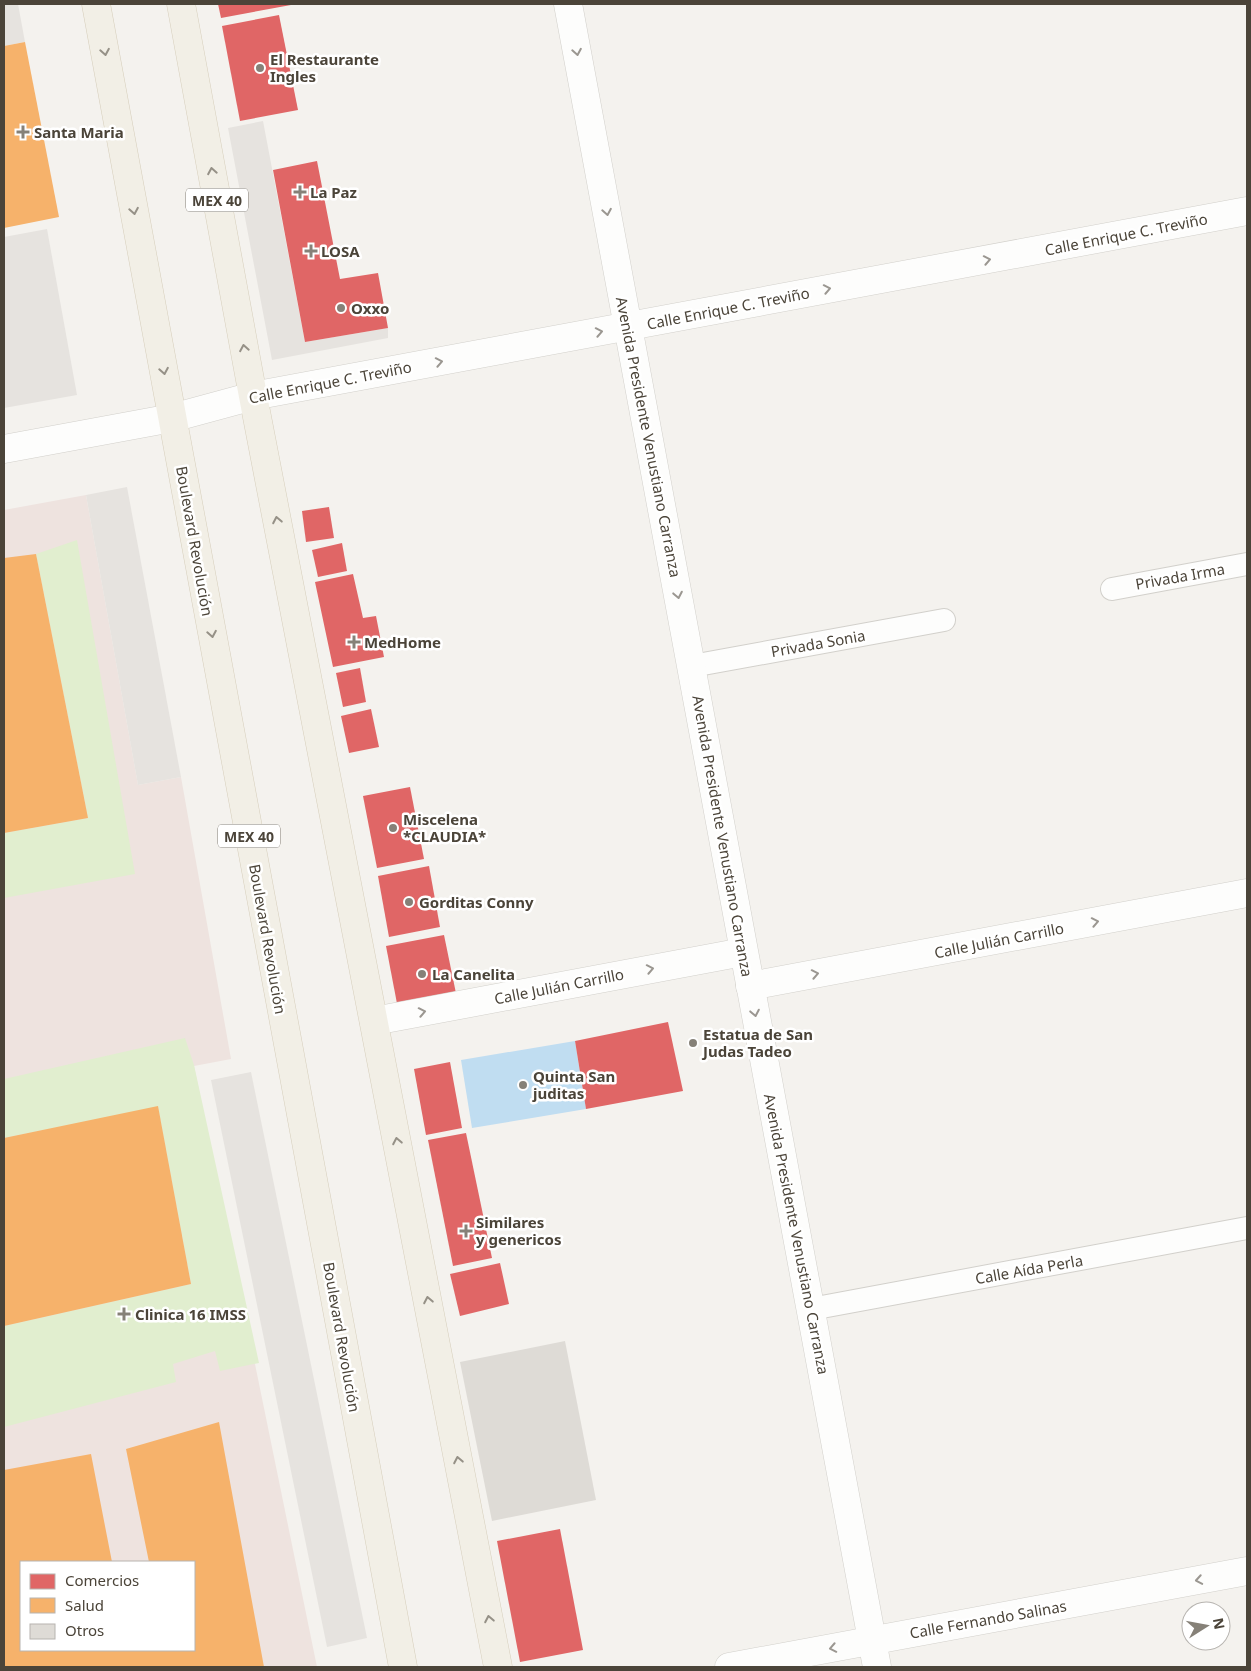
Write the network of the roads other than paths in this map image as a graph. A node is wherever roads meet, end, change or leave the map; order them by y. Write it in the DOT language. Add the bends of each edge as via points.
graph roads {
  1 [pos="96,4"];
  2 [pos="181,4"];
  3 [pos="568,4"];
  4 [pos="1247,211"];
  5 [pos="628,326"];
  6 [pos="253,396"];
  7 [pos="172,418"];
  8 [pos="4,449"];
  9 [pos="1247,564"];
  10 [pos="1112,589"];
  11 [pos="944,620"];
  12 [pos="692,666"];
  13 [pos="1247,893"];
  14 [pos="744,952"];
  15 [pos="750,986"];
  16 [pos="374,1021"];
  17 [pos="1247,1228"];
  18 [pos="811,1309"];
  19 [pos="1247,1571"];
  20 [pos="872,1641"];
  21 [pos="403,1667"];
  22 [pos="498,1667"];
  23 [pos="729,1667"];
  24 [pos="877,1667"];
  1 -- 7 [label="main road, Boulevard Revolución / MEX 40, one-way"];
  6 -- 2 [label="main road, MEX 40, one-way"];
  3 -- 5 [label="street, Avenida Presidente Venustiano Carranza, one-way"];
  5 -- 4 [label="street, Calle Enrique C. Treviño, one-way"];
  6 -- 5 [label="street, Calle Enrique C. Treviño, one-way"];
  5 -- 12 [label="street, Avenida Presidente Venustiano Carranza, one-way"];
  6 -- 7 [label="street, Calle Enrique C. Treviño"];
  16 -- 6 [label="main road, MEX 40, one-way"];
  7 -- 8 [label="street, Calle Enrique C. Treviño"];
  7 -- 21 [label="main road, Boulevard Revolución / MEX 40, one-way"];
  9 -- 10 [label="lane, Privada Irma"];
  11 -- 12 [label="lane, Privada Sonia"];
  12 -- 14 [label="street, Avenida Presidente Venustiano Carranza"];
  15 -- 13 [label="street, Calle Julián Carrillo, one-way"];
  14 -- 15 [label="street, Avenida Presidente Venustiano Carranza"];
  16 -- 14 [label="street, Calle Julián Carrillo, one-way"];
  15 -- 18 [label="street, Avenida Presidente Venustiano Carranza, one-way"];
  22 -- 16 [label="main road, MEX 40, one-way"];
  17 -- 18 [label="lane, Calle Aída Perla"];
  18 -- 20 [label="street, Avenida Presidente Venustiano Carranza"];
  19 -- 20 [label="street, Calle Fernando Salinas, one-way"];
  20 -- 23 [label="street, Calle Fernando Salinas, one-way"];
  20 -- 24 [label="street, Avenida Presidente Venustiano Carranza"];
}
